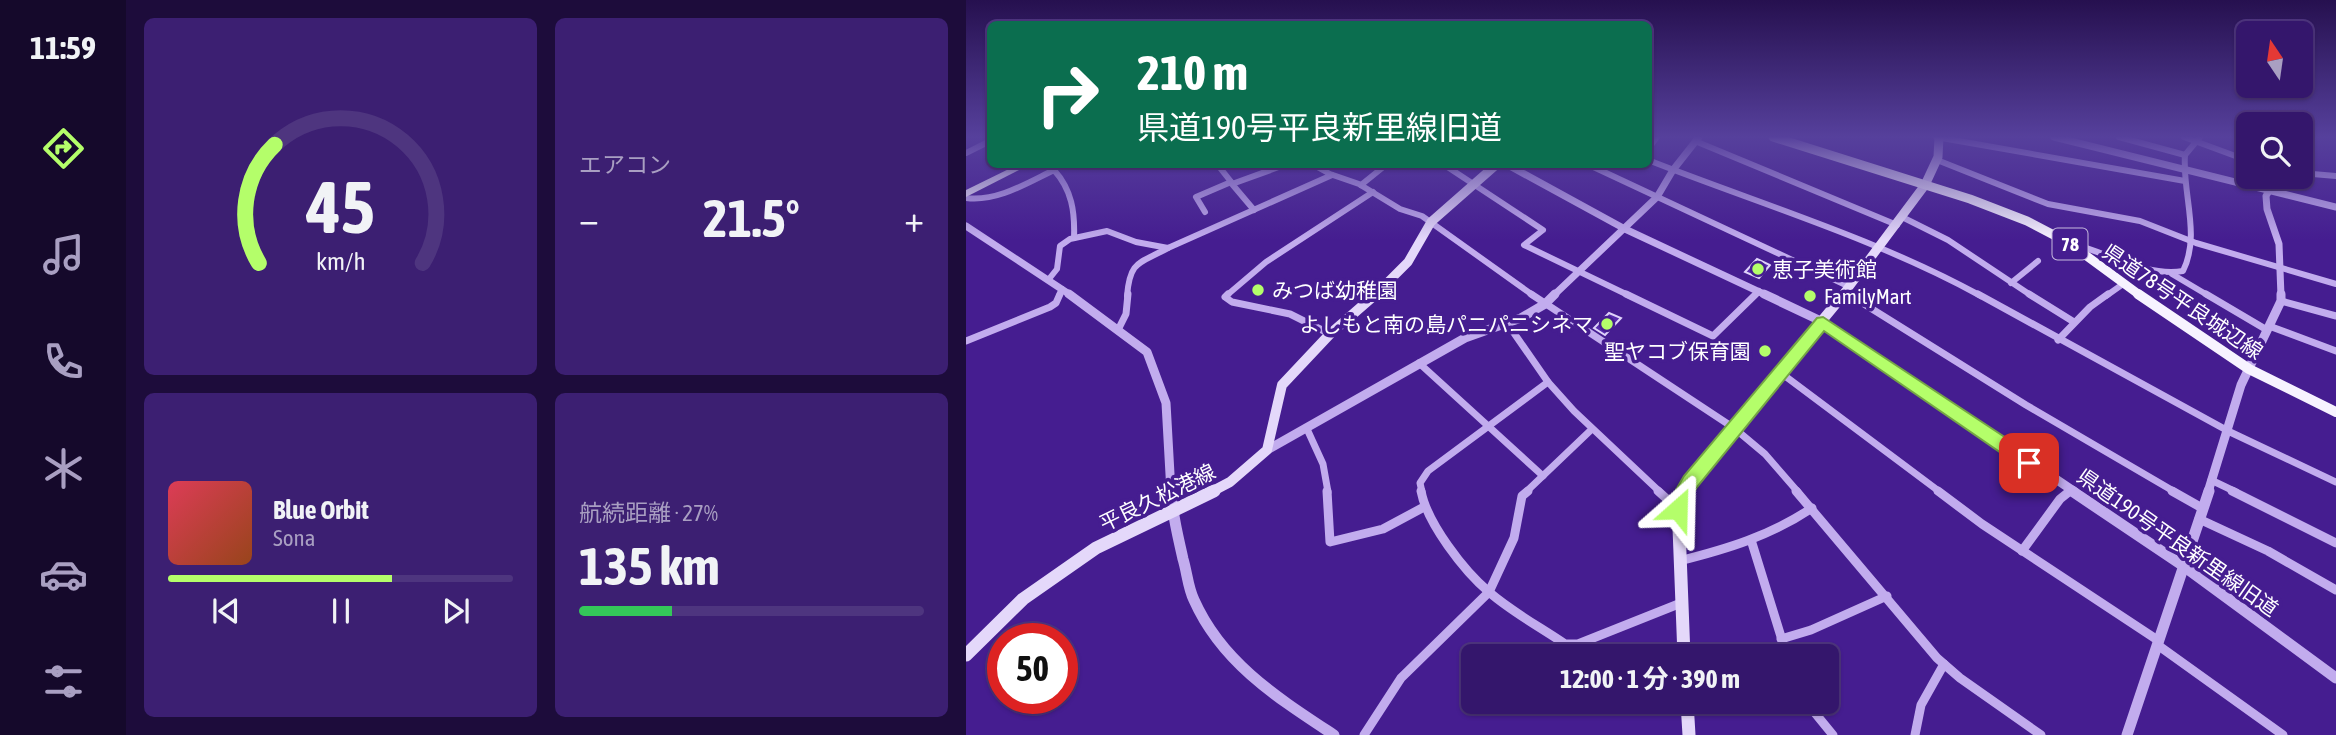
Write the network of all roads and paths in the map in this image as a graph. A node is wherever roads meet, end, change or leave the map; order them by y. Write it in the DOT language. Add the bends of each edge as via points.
graph roads {
  1 [pos="1013,171"];
  2 [pos="1051,171"];
  3 [pos="1055,171"];
  4 [pos="1223,171"];
  5 [pos="1266,171"];
  6 [pos="1325,171"];
  7 [pos="1378,171"];
  8 [pos="1456,171"];
  9 [pos="1489,171"];
  10 [pos="1519,171"];
  11 [pos="1602,171"];
  12 [pos="1672,171"];
  13 [pos="1677,171"];
  14 [pos="1777,171"];
  15 [pos="1882,171"];
  16 [pos="1932,171"];
  17 [pos="1966,171"];
  18 [pos="2131,171"];
  19 [pos="2184,171"];
  20 [pos="2199,171"];
  21 [pos="2313,174"];
  22 [pos="1332,175"];
  23 [pos="2336,176"];
  24 [pos="2185,181"];
  25 [pos="1232,183"];
  26 [pos="1477,183"];
  27 [pos="1361,185"];
  28 [pos="1925,185"];
  29 [pos="2270,190"];
  30 [pos="1373,192"];
  31 [pos="966,196"];
  32 [pos="1657,197"];
  33 [pos="2336,207"];
  34 [pos="1254,210"];
  35 [pos="1205,212"];
  36 [pos="1899,221"];
  37 [pos="1430,222"];
  38 [pos="966,226"];
  39 [pos="1625,229"];
  40 [pos="1074,238"];
  41 [pos="2191,240"];
  42 [pos="2069,243"];
  43 [pos="1881,247"];
  44 [pos="1168,248"];
  45 [pos="2038,261"];
  46 [pos="2279,267"];
  47 [pos="1579,271"];
  48 [pos="2171,273"];
  49 [pos="1049,279"];
  50 [pos="2011,283"];
  51 [pos="2123,284"];
  52 [pos="2336,284"];
  53 [pos="1062,289"];
  54 [pos="1848,290"];
  55 [pos="1759,291"];
  56 [pos="2281,301"];
  57 [pos="1545,304"];
  58 [pos="2336,316"];
  59 [pos="1823,322"];
  60 [pos="2074,322"];
  61 [pos="1507,323"];
  62 [pos="2268,328"];
  63 [pos="1118,330"];
  64 [pos="1330,334"];
  65 [pos="2059,340"];
  66 [pos="966,341"];
  67 [pos="2336,351"];
  68 [pos="1419,363"];
  69 [pos="2249,369"];
  70 [pos="1781,373"];
  71 [pos="1548,382"];
  72 [pos="2336,412"];
  73 [pos="1487,427"];
  74 [pos="1734,428"];
  75 [pos="1307,429"];
  76 [pos="1592,429"];
  77 [pos="2228,432"];
  78 [pos="1267,450"];
  79 [pos="1543,476"];
  80 [pos="2211,480"];
  81 [pos="2336,482"];
  82 [pos="2070,491"];
  83 [pos="1424,507"];
  84 [pos="1812,508"];
  85 [pos="2202,508"];
  86 [pos="1678,509"];
  87 [pos="1172,513"];
  88 [pos="2199,519"];
  89 [pos="1752,543"];
  90 [pos="2336,543"];
  91 [pos="2022,551"];
  92 [pos="1679,561"];
  93 [pos="2185,567"];
  94 [pos="2336,590"];
  95 [pos="1489,592"];
  96 [pos="1887,596"];
  97 [pos="1681,603"];
  98 [pos="1781,639"];
  99 [pos="1683,644"];
  100 [pos="1783,644"];
  101 [pos="2159,644"];
  102 [pos="966,655"];
  103 [pos="1944,664"];
  104 [pos="2336,678"];
  105 [pos="1688,714"];
  106 [pos="1816,714"];
  107 [pos="1334,735"];
  108 [pos="1364,735"];
  109 [pos="1689,735"];
  110 [pos="1833,735"];
  111 [pos="1915,735"];
  112 [pos="2041,735"];
  113 [pos="2127,735"];
  114 [pos="2283,735"];
  1 -- 31 [label="highway"];
  2 -- 31 [label="street" via="973,201"];
  3 -- 40 [label="street" via="1075,205"];
  4 -- 25 [label="street"];
  5 -- 25 [label="street"];
  6 -- 22 [label="street"];
  7 -- 27 [label="street"];
  8 -- 26 [label="street"];
  9 -- 26 [label="main road"];
  10 -- 39 [label="street, 県道190号平良新里線旧道"];
  11 -- 32 [label="street"];
  12 -- 32 [label="street"];
  13 -- 43 [label="street"];
  14 -- 36 [label="street"];
  15 -- 28 [label="main road, 県道78号平良城辺線 / 78"];
  16 -- 28 [label="main road"];
  17 -- 41 [label="street" via="2048,204 2140,221"];
  18 -- 24 [label="street"];
  19 -- 24 [label="street"];
  20 -- 29 [label="street"];
  21 -- 23 [label="street"];
  22 -- 27 [label="street"];
  22 -- 34 [label="street"];
  24 -- 41 [label="street"];
  25 -- 34 [label="street"];
  25 -- 35 [label="street" via="1196,197"];
  26 -- 37 [label="main road"];
  26 -- 47 [label="street" via="1543,230 1524,245"];
  27 -- 30 [label="street"];
  28 -- 36 [label="main road"];
  28 -- 42 [label="main road, 県道78号平良城辺線 / 78" via="2027,221"];
  29 -- 33 [label="street"];
  29 -- 46 [label="street" via="2267,209 2279,244"];
  30 -- 37 [label="street"];
  30 -- 64 [label="street" via="1266,262 1225,297 1290,314"];
  32 -- 39 [label="street"];
  32 -- 54 [label="street"];
  34 -- 44 [label="street"];
  36 -- 43 [label="main road"];
  36 -- 50 [label="street" via="1948,240"];
  37 -- 57 [label="street"];
  37 -- 64 [label="main road" via="1408,262"];
  38 -- 49 [label="street"];
  39 -- 47 [label="street"];
  39 -- 55 [label="street, 県道190号平良新里線旧道"];
  40 -- 44 [label="street" via="1107,231"];
  40 -- 49 [label="street" via="1060,246 1057,269"];
  41 -- 46 [label="street"];
  41 -- 48 [label="street" via="2187,267 2180,274"];
  42 -- 48 [label="street"];
  42 -- 51 [label="main road, 県道78号平良城辺線 / 78"];
  43 -- 54 [label="main road"];
  43 -- 65 [label="street"];
  44 -- 63 [label="street" via="1133,267 1126,314"];
  45 -- 50 [label="street"];
  46 -- 52 [label="street"];
  46 -- 56 [label="street"];
  47 -- 55 [label="street" via="1713,336"];
  47 -- 57 [label="street"];
  48 -- 62 [label="street"];
  49 -- 53 [label="street"];
  50 -- 60 [label="street"];
  51 -- 60 [label="street"];
  51 -- 69 [label="main road, 県道78号平良城辺線 / 78"];
  53 -- 63 [label="street"];
  53 -- 66 [label="street" via="1050,307"];
  54 -- 59 [label="main road"];
  54 -- 85 [label="street" via="2026,405"];
  55 -- 59 [label="street, 県道190号平良新里線旧道"];
  56 -- 58 [label="street"];
  56 -- 62 [label="street"];
  57 -- 61 [label="street"];
  57 -- 74 [label="street"];
  59 -- 70 [label="main road"];
  59 -- 82 [label="street, 県道190号平良新里線旧道"];
  60 -- 65 [label="street"];
  61 -- 68 [label="street" via="1465,338"];
  61 -- 71 [label="street"];
  62 -- 67 [label="street"];
  62 -- 69 [label="street"];
  63 -- 87 [label="street" via="1147,352 1166,403"];
  64 -- 78 [label="main road" via="1282,385"];
  65 -- 77 [label="street"];
  68 -- 73 [label="street"];
  68 -- 75 [label="street"];
  69 -- 72 [label="main road, 県道78号平良城辺線 / 78"];
  69 -- 77 [label="street"];
  70 -- 74 [label="main road"];
  70 -- 91 [label="street"];
  71 -- 73 [label="street"];
  71 -- 76 [label="street"];
  73 -- 79 [label="street"];
  73 -- 83 [label="street" via="1423,476"];
  74 -- 84 [label="street" via="1765,454"];
  74 -- 86 [label="main road" via="1690,481"];
  75 -- 78 [label="street"];
  75 -- 83 [label="street" via="1323,464 1330,542 1383,529"];
  76 -- 79 [label="street"];
  76 -- 86 [label="street"];
  77 -- 80 [label="street"];
  77 -- 81 [label="street"];
  78 -- 87 [label="main road, 平良久松港線" via="1230,482"];
  79 -- 95 [label="street" via="1522,496 1514,538"];
  80 -- 85 [label="street"];
  80 -- 90 [label="street"];
  82 -- 91 [label="street"];
  82 -- 93 [label="street, 県道190号平良新里線旧道"];
  83 -- 95 [label="street" via="1456,555"];
  84 -- 89 [label="street"];
  84 -- 96 [label="street"];
  85 -- 88 [label="street"];
  86 -- 92 [label="main road"];
  87 -- 102 [label="main road, 平良久松港線" via="1096,548 1023,599"];
  87 -- 107 [label="street" via="1193,598 1215,639 1276,697"];
  88 -- 93 [label="street"];
  88 -- 94 [label="street"];
  89 -- 92 [label="street"];
  89 -- 98 [label="street"];
  91 -- 101 [label="street"];
  92 -- 97 [label="main road"];
  93 -- 101 [label="street"];
  93 -- 104 [label="street, 県道190号平良新里線旧道"];
  95 -- 97 [label="street" via="1565,644 1578,644"];
  95 -- 108 [label="street" via="1401,678"];
  96 -- 98 [label="street"];
  96 -- 103 [label="street"];
  97 -- 99 [label="main road"];
  98 -- 100 [label="street"];
  101 -- 113 [label="street"];
  101 -- 114 [label="street"];
  103 -- 111 [label="street" via="1921,705"];
  103 -- 112 [label="street"];
  105 -- 109 [label="main road"];
  106 -- 110 [label="street"];
}
